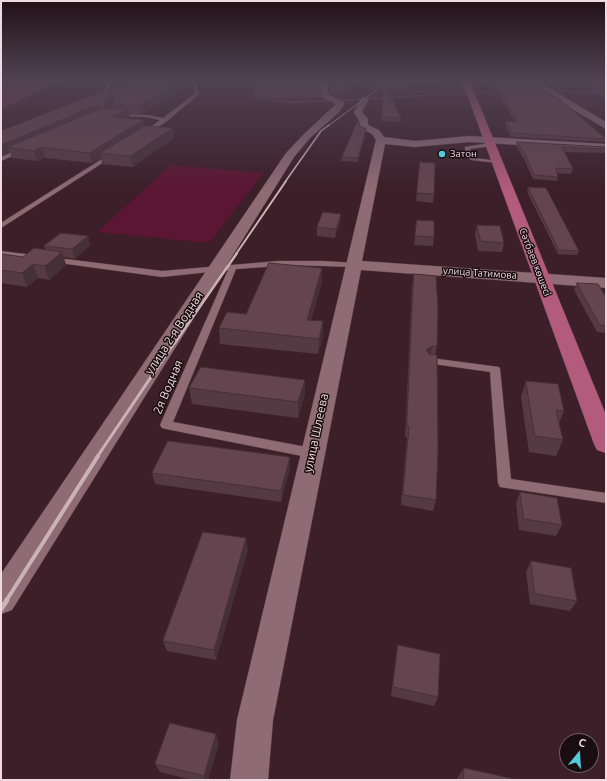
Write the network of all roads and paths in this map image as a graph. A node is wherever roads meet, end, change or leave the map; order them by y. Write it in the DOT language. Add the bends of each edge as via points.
graph roads {
  1 [pos="149,116"];
  2 [pos="169,116"];
  3 [pos="329,116"];
  4 [pos="361,116"];
  5 [pos="479,116"];
  6 [pos="590,116"];
  7 [pos="165,120"];
  8 [pos="606,126"];
  9 [pos="139,137"];
  10 [pos="381,140"];
  11 [pos="489,143"];
  12 [pos="30,147"];
  13 [pos="606,147"];
  14 [pos="119,150"];
  15 [pos="1,159"];
  16 [pos="496,162"];
  17 [pos="1,226"];
  18 [pos="1,253"];
  19 [pos="353,265"];
  20 [pos="224,268"];
  21 [pos="541,278"];
  22 [pos="606,283"];
  23 [pos="431,361"];
  24 [pos="606,444"];
  25 [pos="312,454"];
  26 [pos="606,498"];
  27 [pos="1,600"];
  28 [pos="248,780"];
  1 -- 7 [label="lane"];
  2 -- 7 [label="lane"];
  3 -- 20 [label="street, улица 2-я Водная" via="290,155"];
  4 -- 10 [label="street" via="364,126 376,132"];
  5 -- 11 [label="main road, Сәтбаев көшесі"];
  6 -- 8 [label="street"];
  7 -- 9 [label="lane"];
  10 -- 11 [label="street" via="415,144 459,139"];
  10 -- 19 [label="street, улица Шлеева"];
  11 -- 13 [label="street"];
  11 -- 16 [label="main road, Сәтбаев көшесі"];
  11 -- 16 [label="lane" via="467,148 468,155"];
  12 -- 15 [label="lane"];
  14 -- 17 [label="lane"];
  16 -- 21 [label="main road, Сәтбаев көшесі"];
  18 -- 20 [label="lane" via="162,274 183,274"];
  19 -- 20 [label="lane" via="319,262"];
  19 -- 21 [label="street, улица Татимова"];
  19 -- 25 [label="street, улица Шлеева"];
  20 -- 25 [label="lane, 2я Водная" via="166,424"];
  20 -- 27 [label="street, улица 2-я Водная"];
  21 -- 22 [label="street, улица Татимова"];
  21 -- 24 [label="main road, Сәтбаев көшесі"];
  23 -- 26 [label="lane" via="495,369 505,483"];
  25 -- 28 [label="street, улица Шлеева" via="255,720"];
}
